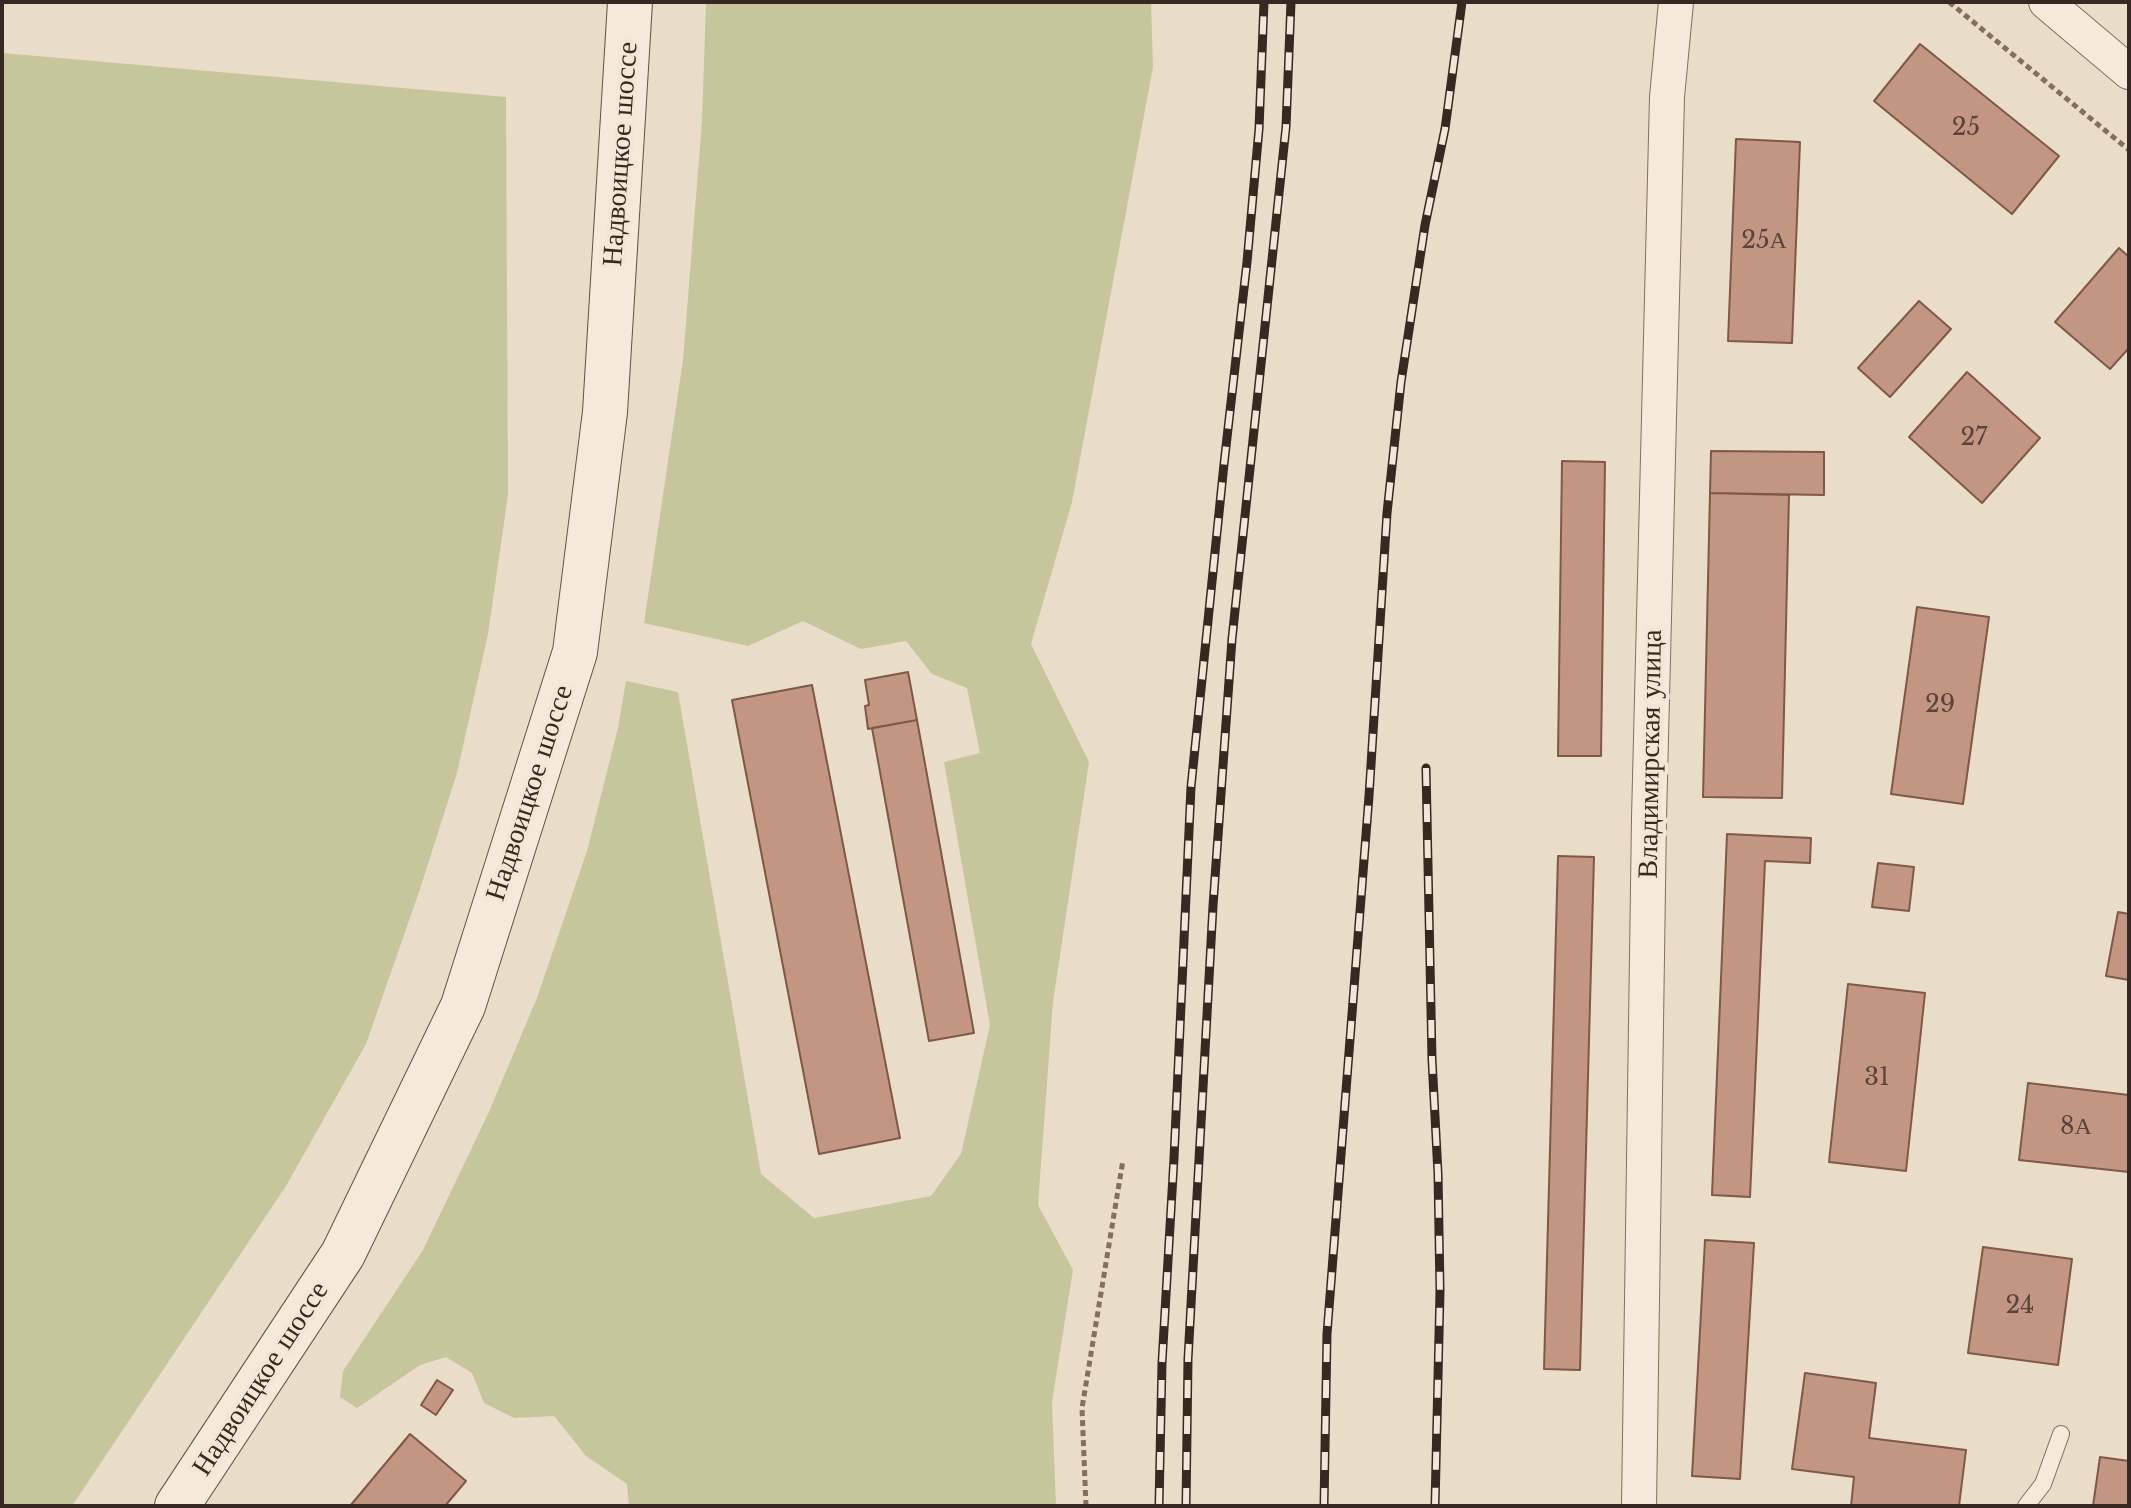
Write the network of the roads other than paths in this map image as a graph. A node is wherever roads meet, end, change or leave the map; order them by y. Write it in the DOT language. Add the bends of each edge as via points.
graph roads {
  1 [pos="630,2"];
  2 [pos="1676,2"];
  3 [pos="2046,2"];
  4 [pos="2129,72"];
  5 [pos="2061,1434"];
  6 [pos="177,1506"];
  7 [pos="1639,1506"];
  8 [pos="2026,1506"];
  1 -- 6 [label="main road, Надвоицкое шоссе" via="605,412 575,652 463,1006 343,1254"];
  2 -- 7 [label="street, Владимирская улица" via="1667,97 1649,818"];
  3 -- 4 [label="street"];
  5 -- 8 [label="lane" via="2043,1484"];
}
